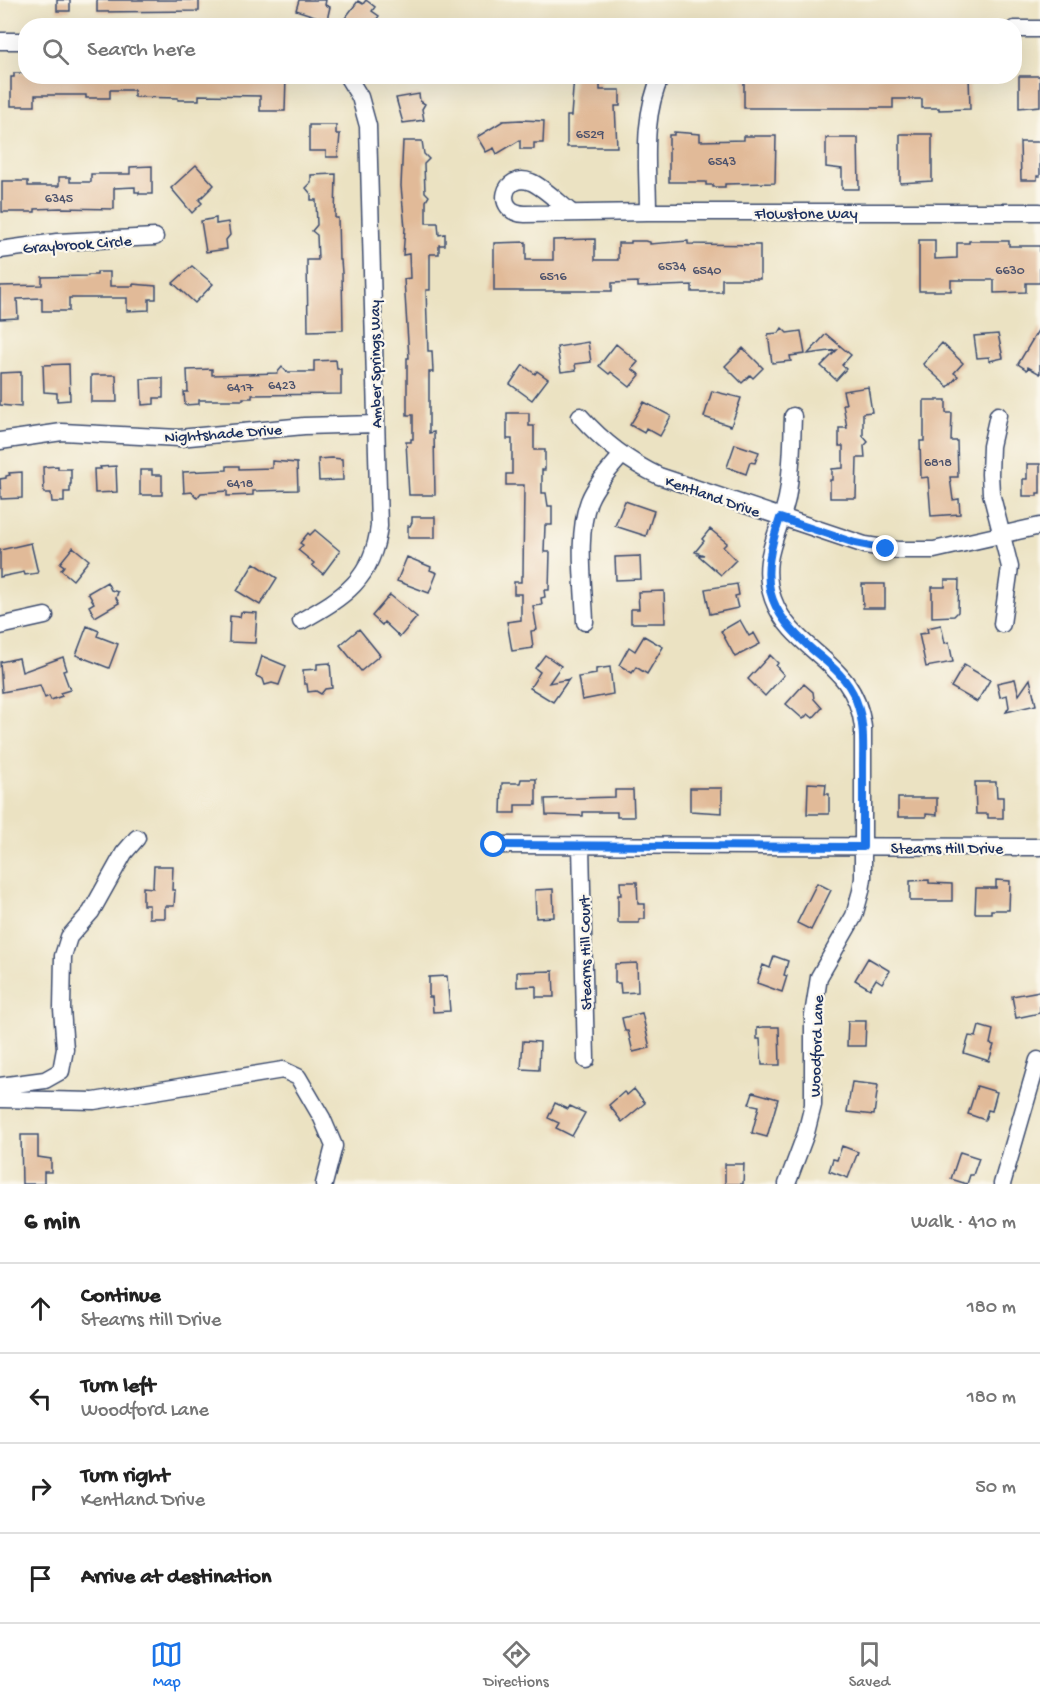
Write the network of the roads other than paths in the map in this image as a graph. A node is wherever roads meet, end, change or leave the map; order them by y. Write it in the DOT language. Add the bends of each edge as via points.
graph roads {
  1 [pos="1022,29"];
  2 [pos="1040,29"];
  3 [pos="0,41"];
  4 [pos="18,41"];
  5 [pos="352,84"];
  6 [pos="657,84"];
  7 [pos="648,212"];
  8 [pos="1040,212"];
  9 [pos="572,213"];
  10 [pos="155,237"];
  11 [pos="0,250"];
  12 [pos="998,415"];
  13 [pos="580,416"];
  14 [pos="793,416"];
  15 [pos="376,424"];
  16 [pos="0,441"];
  17 [pos="622,455"];
  18 [pos="780,518"];
  19 [pos="1040,526"];
  20 [pos="1002,534"];
  21 [pos="45,616"];
  22 [pos="301,621"];
  23 [pos="585,622"];
  24 [pos="1002,624"];
  25 [pos="0,626"];
  26 [pos="137,838"];
  27 [pos="494,845"];
  28 [pos="581,846"];
  29 [pos="863,847"];
  30 [pos="1040,847"];
  31 [pos="586,1060"];
  32 [pos="1038,1060"];
  33 [pos="0,1086"];
  34 [pos="0,1100"];
  35 [pos="324,1184"];
  36 [pos="787,1184"];
  37 [pos="1002,1184"];
  1 -- 2 [label="street"];
  3 -- 4 [label="street"];
  5 -- 15 [label="street, Amber Springs Way" via="368,126"];
  6 -- 7 [label="street" via="647,121"];
  7 -- 8 [label="street, Flowstone Way"];
  7 -- 9 [label="street, Flowstone Way"];
  10 -- 11 [label="street, Graybrook Circle"];
  12 -- 20 [label="street" via="990,474"];
  13 -- 17 [label="street, Kentland Drive"];
  14 -- 18 [label="street, Woodford Lane" via="789,480"];
  15 -- 16 [label="street, Nightshade Drive" via="304,426 179,438 62,432"];
  15 -- 22 [label="street, Amber Springs Way" via="379,526 372,556 348,592"];
  17 -- 18 [label="street, Kentland Drive" via="665,479"];
  17 -- 23 [label="street" via="592,494 583,526"];
  18 -- 20 [label="street, Kentland Drive" via="855,543 897,550 940,549"];
  18 -- 29 [label="street, Woodford Lane" via="768,561 774,600 791,630 846,681 862,720"];
  19 -- 20 [label="street, Kentland Drive"];
  20 -- 24 [label="street" via="1010,567"];
  21 -- 25 [label="street"];
  26 -- 33 [label="street" via="124,853 91,912 69,937 63,956 65,1049 61,1071 45,1080"];
  27 -- 28 [label="street, Stearns Hill Drive"];
  28 -- 29 [label="street, Stearns Hill Drive"];
  28 -- 31 [label="street, Stearns Hill Court"];
  29 -- 30 [label="street, Stearns Hill Drive"];
  29 -- 36 [label="street, Woodford Lane" via="856,910 819,978 814,999 813,1105"];
  32 -- 37 [label="street"];
  34 -- 35 [label="street" via="94,1101 283,1070 298,1077 334,1146"];
}
